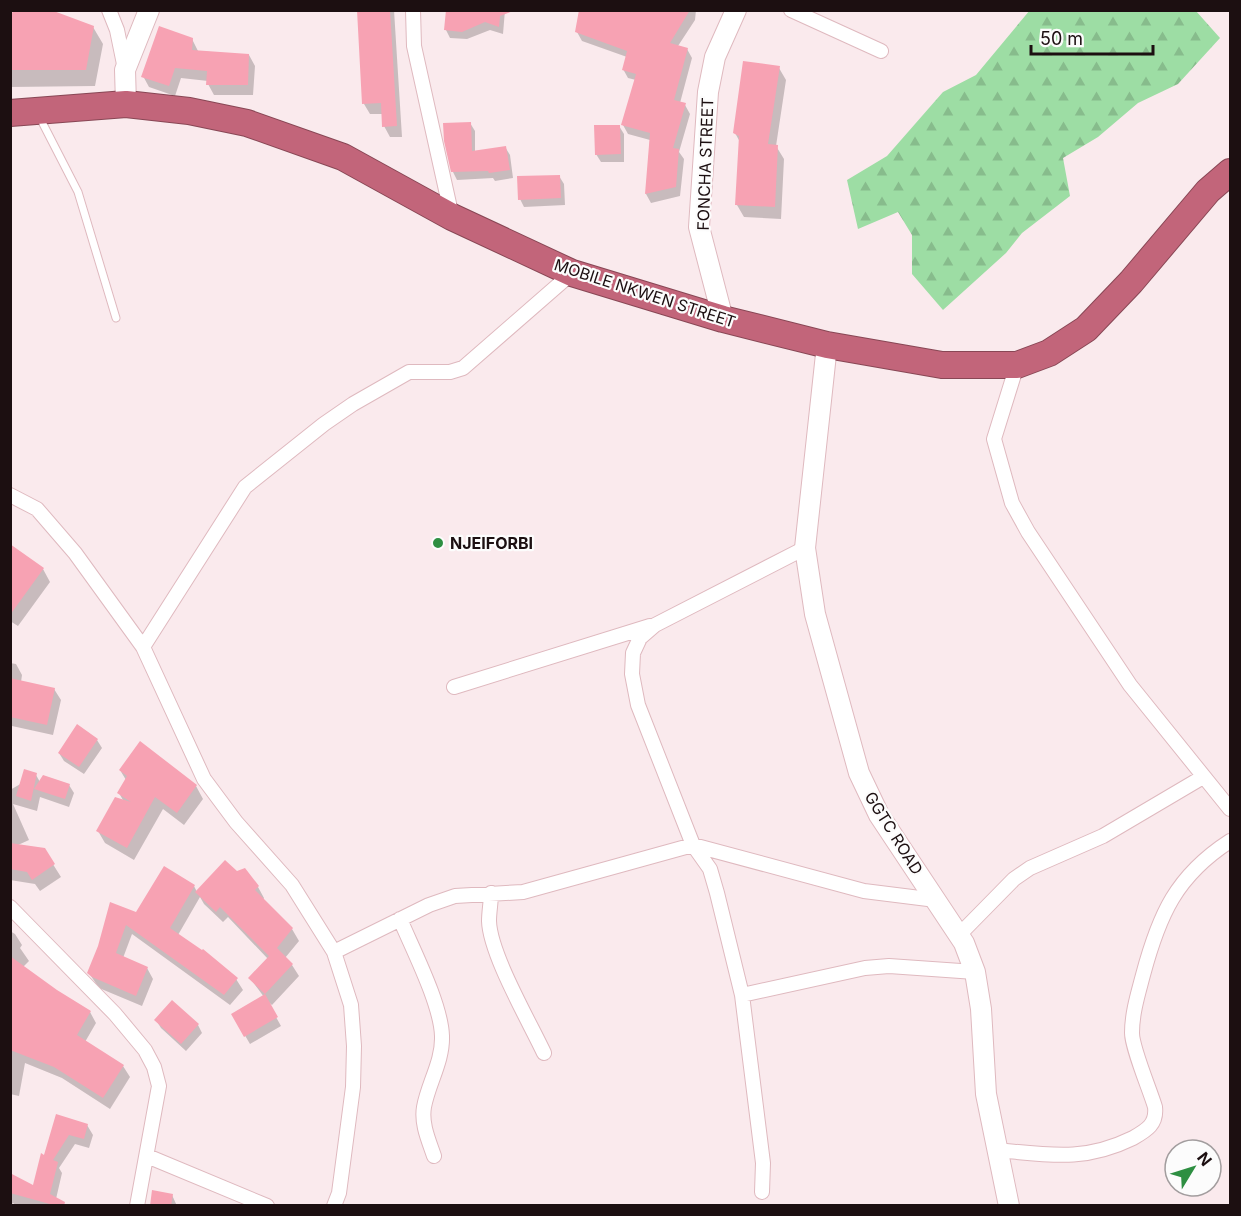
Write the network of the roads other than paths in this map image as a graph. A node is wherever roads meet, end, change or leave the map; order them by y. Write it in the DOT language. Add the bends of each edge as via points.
graph roads {
  1 [pos="109,10"];
  2 [pos="149,10"];
  3 [pos="413,10"];
  4 [pos="736,10"];
  5 [pos="791,10"];
  6 [pos="881,51"];
  7 [pos="125,70"];
  8 [pos="126,104"];
  9 [pos="37,111"];
  10 [pos="10,113"];
  11 [pos="1230,172"];
  12 [pos="452,217"];
  13 [pos="572,273"];
  14 [pos="116,318"];
  15 [pos="723,319"];
  16 [pos="827,345"];
  17 [pos="1017,365"];
  18 [pos="10,495"];
  19 [pos="805,548"];
  20 [pos="655,625"];
  21 [pos="142,647"];
  22 [pos="454,687"];
  23 [pos="1203,777"];
  24 [pos="1230,809"];
  25 [pos="1230,841"];
  26 [pos="693,845"];
  27 [pos="492,893"];
  28 [pos="936,900"];
  29 [pos="10,906"];
  30 [pos="400,919"];
  31 [pos="959,935"];
  32 [pos="334,952"];
  33 [pos="975,972"];
  34 [pos="742,995"];
  35 [pos="544,1053"];
  36 [pos="997,1150"];
  37 [pos="147,1156"];
  38 [pos="434,1156"];
  39 [pos="762,1192"];
  40 [pos="137,1206"];
  41 [pos="267,1206"];
  42 [pos="334,1206"];
  43 [pos="1009,1206"];
  1 -- 7 [label="street"];
  2 -- 7 [label="street"];
  3 -- 12 [label="street" via="414,46"];
  4 -- 15 [label="street, FONCHA STREET" via="715,57 708,92 699,227"];
  5 -- 6 [label="street"];
  7 -- 8 [label="street"];
  8 -- 9 [label="highway, MOBILE NKWEN STREET"];
  8 -- 12 [label="highway, MOBILE NKWEN STREET" via="247,123 343,157"];
  9 -- 10 [label="highway, MOBILE NKWEN STREET"];
  9 -- 14 [label="lane" via="78,192"];
  11 -- 17 [label="highway, MOBILE NKWEN STREET" via="1208,191 1086,329 1049,353"];
  12 -- 13 [label="highway, MOBILE NKWEN STREET"];
  13 -- 15 [label="highway, MOBILE NKWEN STREET"];
  13 -- 21 [label="street" via="464,368 409,372 324,424 245,488"];
  15 -- 16 [label="highway, MOBILE NKWEN STREET"];
  16 -- 17 [label="highway, MOBILE NKWEN STREET" via="942,365"];
  16 -- 19 [label="street, GGTC ROAD"];
  17 -- 23 [label="street" via="994,439 1012,503 1130,685"];
  18 -- 21 [label="street" via="36,509 52,526"];
  19 -- 20 [label="street"];
  19 -- 28 [label="street, GGTC ROAD" via="815,614 859,773 879,815"];
  20 -- 22 [label="street"];
  20 -- 26 [label="street" via="640,638 633,653 632,674 638,705"];
  21 -- 32 [label="street" via="204,779 292,885"];
  23 -- 24 [label="street"];
  23 -- 31 [label="street" via="1103,836 1022,874"];
  25 -- 36 [label="street" via="1187,877 1153,935 1133,1011 1132,1035 1155,1107 1152,1124 1111,1149 1085,1155"];
  26 -- 27 [label="street" via="523,891"];
  26 -- 28 [label="street" via="864,891"];
  26 -- 34 [label="street" via="710,869"];
  27 -- 30 [label="street" via="455,896"];
  27 -- 35 [label="street" via="491,937"];
  28 -- 31 [label="street, GGTC ROAD"];
  29 -- 37 [label="street" via="145,1050 159,1086"];
  30 -- 32 [label="street"];
  30 -- 38 [label="street" via="439,1014 442,1038 423,1108 424,1127"];
  31 -- 33 [label="street, GGTC ROAD"];
  32 -- 42 [label="street" via="351,1005 354,1046 353,1087"];
  33 -- 34 [label="street" via="865,968"];
  33 -- 36 [label="street, GGTC ROAD" via="986,1094"];
  34 -- 39 [label="street" via="763,1163"];
  36 -- 43 [label="street, GGTC ROAD"];
  37 -- 40 [label="street"];
  37 -- 41 [label="street"];
}
